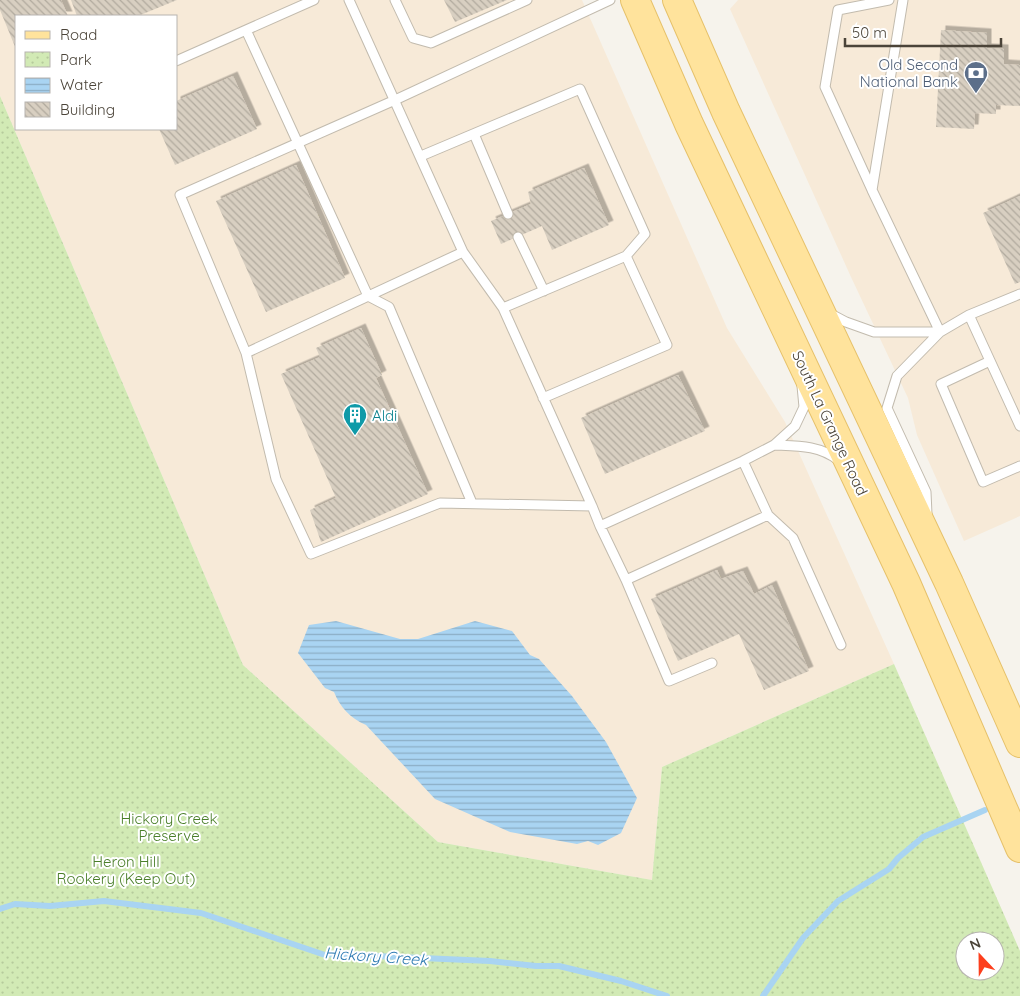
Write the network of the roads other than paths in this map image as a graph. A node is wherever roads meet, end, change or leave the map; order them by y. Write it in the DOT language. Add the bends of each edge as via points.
graph roads {
  1 [pos="314,0"];
  2 [pos="349,0"];
  3 [pos="395,0"];
  4 [pos="527,0"];
  5 [pos="610,0"];
  6 [pos="635,0"];
  7 [pos="677,0"];
  8 [pos="889,0"];
  9 [pos="903,0"];
  10 [pos="246,30"];
  11 [pos="178,60"];
  12 [pos="395,100"];
  13 [pos="474,134"];
  14 [pos="297,143"];
  15 [pos="421,156"];
  16 [pos="872,190"];
  17 [pos="508,214"];
  18 [pos="518,236"];
  19 [pos="463,252"];
  20 [pos="626,256"];
  21 [pos="544,291"];
  22 [pos="1020,294"];
  23 [pos="368,296"];
  24 [pos="503,308"];
  25 [pos="819,308"];
  26 [pos="969,315"];
  27 [pos="940,332"];
  28 [pos="246,353"];
  29 [pos="800,359"];
  30 [pos="990,361"];
  31 [pos="543,398"];
  32 [pos="1020,426"];
  33 [pos="774,445"];
  34 [pos="743,461"];
  35 [pos="1020,466"];
  36 [pos="853,472"];
  37 [pos="472,503"];
  38 [pos="592,506"];
  39 [pos="768,515"];
  40 [pos="600,526"];
  41 [pos="928,539"];
  42 [pos="626,580"];
  43 [pos="840,645"];
  44 [pos="712,663"];
  45 [pos="1020,743"];
  46 [pos="1020,848"];
  1 -- 10 [label="lane"];
  2 -- 12 [label="lane"];
  3 -- 4 [label="lane" via="413,38 431,43"];
  5 -- 12 [label="lane"];
  6 -- 29 [label="main road, South La Grange Road" via="689,124"];
  7 -- 25 [label="main road"];
  8 -- 16 [label="lane" via="838,10 825,87"];
  9 -- 16 [label="lane"];
  10 -- 11 [label="lane"];
  10 -- 14 [label="lane"];
  12 -- 14 [label="lane"];
  12 -- 15 [label="lane"];
  13 -- 15 [label="lane"];
  13 -- 17 [label="lane"];
  13 -- 20 [label="lane" via="580,89 645,234"];
  14 -- 23 [label="lane"];
  14 -- 28 [label="lane" via="180,196"];
  15 -- 19 [label="lane"];
  16 -- 27 [label="lane"];
  18 -- 21 [label="lane"];
  19 -- 23 [label="lane"];
  19 -- 24 [label="lane"];
  20 -- 21 [label="lane"];
  20 -- 31 [label="lane" via="667,345"];
  21 -- 24 [label="lane"];
  22 -- 26 [label="lane"];
  23 -- 28 [label="lane"];
  23 -- 37 [label="lane" via="388,307"];
  24 -- 31 [label="lane"];
  25 -- 27 [label="lane" via="874,332"];
  25 -- 41 [label="main road"];
  26 -- 27 [label="lane"];
  26 -- 30 [label="lane"];
  27 -- 41 [label="lane" via="898,376 887,408 926,492"];
  28 -- 37 [label="lane" via="276,479 311,554 440,503"];
  29 -- 33 [label="lane" via="804,407 795,426"];
  29 -- 36 [label="main road, South La Grange Road"];
  30 -- 32 [label="lane"];
  30 -- 35 [label="lane" via="940,384 983,482"];
  31 -- 38 [label="lane"];
  33 -- 34 [label="lane"];
  33 -- 36 [label="lane" via="806,446 830,454"];
  34 -- 39 [label="lane"];
  34 -- 40 [label="lane"];
  36 -- 46 [label="main road, South La Grange Road" via="906,583"];
  37 -- 38 [label="lane"];
  38 -- 40 [label="lane"];
  39 -- 42 [label="lane"];
  39 -- 43 [label="lane" via="793,538"];
  40 -- 42 [label="lane"];
  41 -- 45 [label="main road"];
  42 -- 44 [label="lane" via="669,681"];
}
